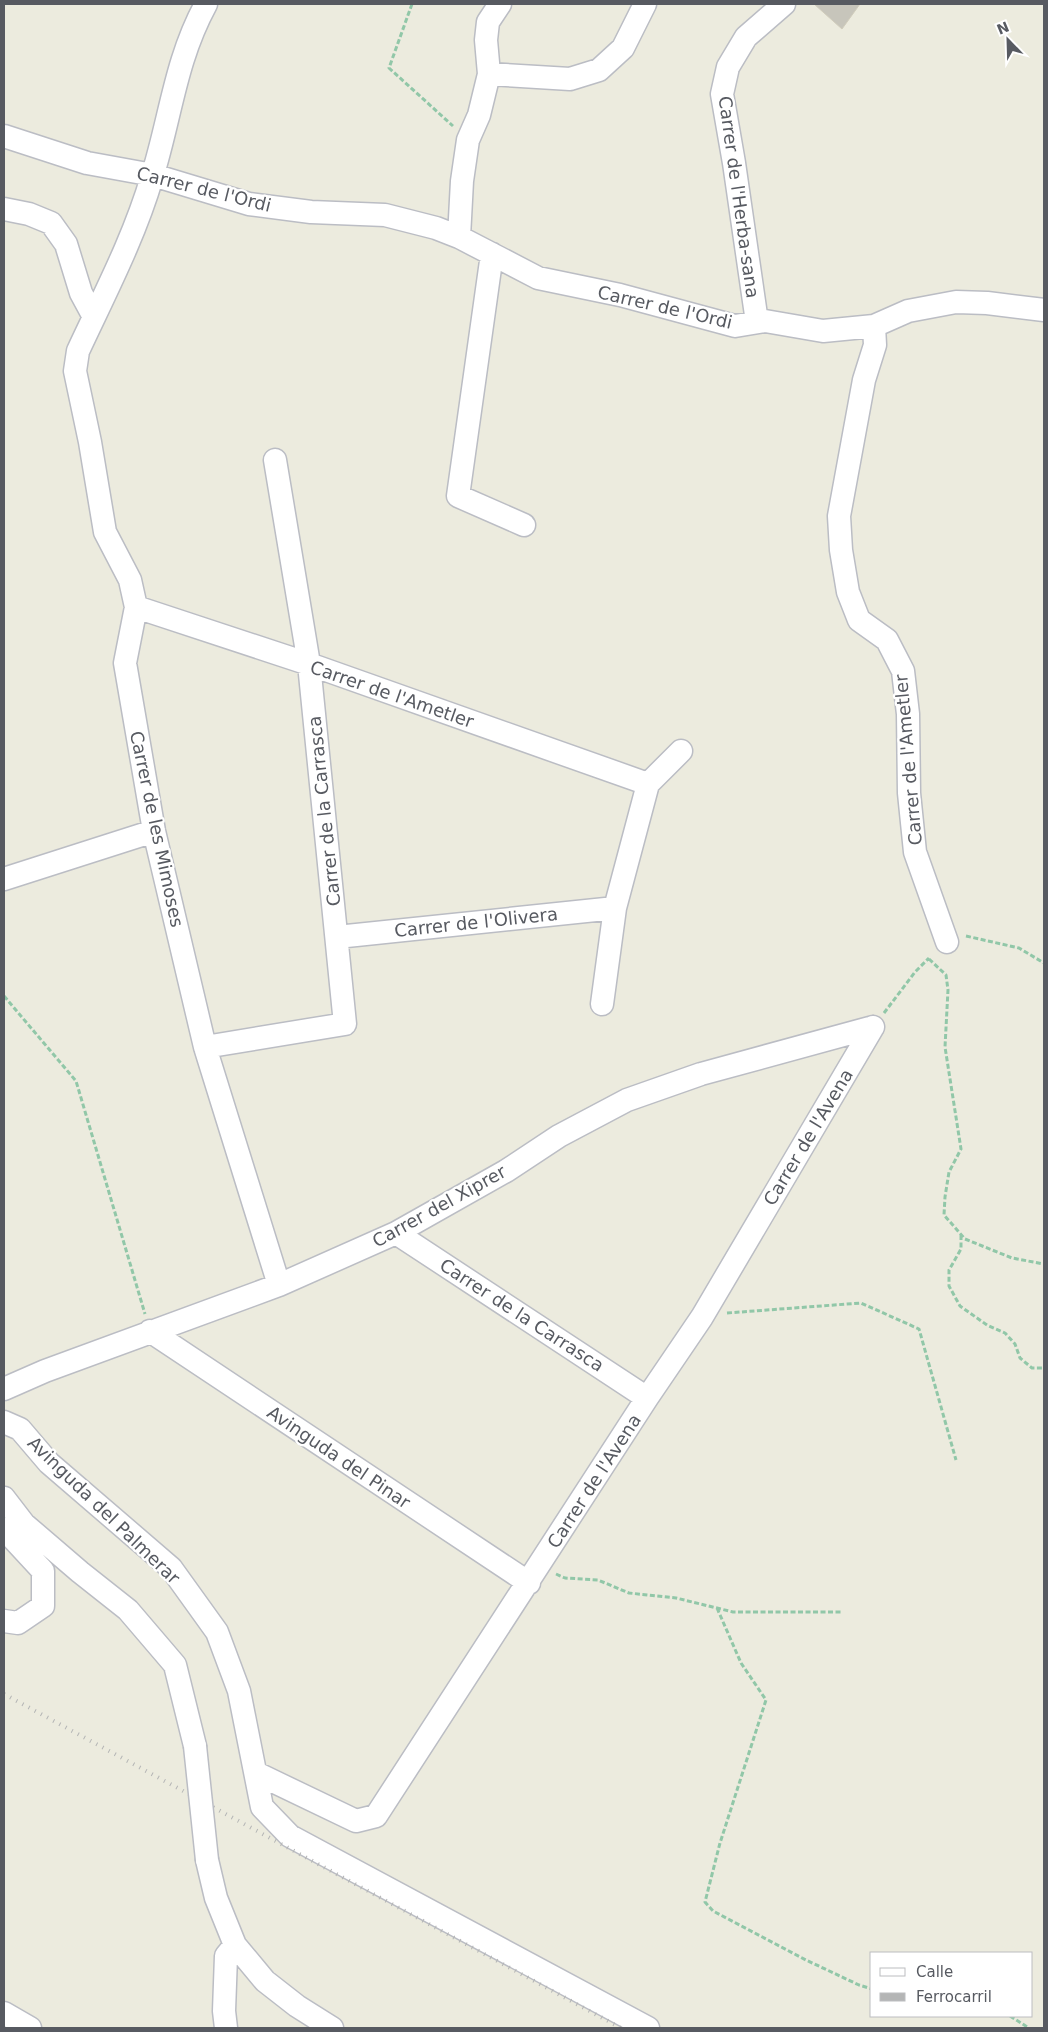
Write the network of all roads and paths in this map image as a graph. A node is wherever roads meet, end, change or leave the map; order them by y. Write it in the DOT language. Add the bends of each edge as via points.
graph roads {
  1 [pos="206,4"];
  2 [pos="412,4"];
  3 [pos="500,4"];
  4 [pos="645,4"];
  5 [pos="784,4"];
  6 [pos="489,74"];
  7 [pos="4,136"];
  8 [pos="468,140"];
  9 [pos="153,175"];
  10 [pos="4,209"];
  11 [pos="459,237"];
  12 [pos="492,254"];
  13 [pos="1044,310"];
  14 [pos="94,317"];
  15 [pos="757,322"];
  16 [pos="874,326"];
  17 [pos="274,460"];
  18 [pos="524,525"];
  19 [pos="136,607"];
  20 [pos="309,664"];
  21 [pos="681,751"];
  22 [pos="648,784"];
  23 [pos="154,831"];
  24 [pos="4,879"];
  25 [pos="615,908"];
  26 [pos="337,937"];
  27 [pos="946,942"];
  28 [pos="929,959"];
  29 [pos="1044,963"];
  30 [pos="4,996"];
  31 [pos="602,1004"];
  32 [pos="873,1027"];
  33 [pos="205,1047"];
  34 [pos="396,1233"];
  35 [pos="961,1234"];
  36 [pos="1044,1264"];
  37 [pos="279,1285"];
  38 [pos="702,1317"];
  39 [pos="150,1331"];
  40 [pos="1044,1368"];
  41 [pos="4,1389"];
  42 [pos="647,1398"];
  43 [pos="4,1422"];
  44 [pos="956,1460"];
  45 [pos="4,1498"];
  46 [pos="4,1529"];
  47 [pos="534,1574"];
  48 [pos="717,1608"];
  49 [pos="841,1612"];
  50 [pos="4,1621"];
  51 [pos="256,1773"];
  52 [pos="235,1945"];
  53 [pos="870,1988"];
  54 [pos="4,2013"];
  55 [pos="1012,2017"];
  56 [pos="30,2028"];
  57 [pos="226,2028"];
  58 [pos="332,2028"];
  59 [pos="648,2028"];
  60 [pos="1029,2028"];
  1 -- 9 [label="street" via="193,28 175,80"];
  2 -- 8 [label="path" via="389,68"];
  3 -- 6 [label="street" via="488,22"];
  4 -- 6 [label="street" via="623,48 599,70 570,79"];
  5 -- 15 [label="street, Carrer de l'Herba-sana" via="746,37 728,67 722,94"];
  6 -- 8 [label="street" via="479,115"];
  7 -- 9 [label="street, Carrer de l'Ordi" via="87,163"];
  8 -- 11 [label="street"];
  9 -- 11 [label="street, Carrer de l'Ordi" via="249,204 311,212 385,215"];
  9 -- 14 [label="street" via="133,234"];
  10 -- 14 [label="street" via="30,214 51,223 66,244 81,293"];
  11 -- 12 [label="street, Carrer de l'Ordi"];
  12 -- 15 [label="street, Carrer de l'Ordi" via="538,278 620,295 735,326"];
  12 -- 18 [label="street" via="458,496"];
  13 -- 16 [label="street, Carrer de l'Ordi" via="956,302 908,311"];
  14 -- 19 [label="street, Carrer de les Mimoses" via="78,351 75,370 105,532 130,580"];
  15 -- 16 [label="street, Carrer de l'Ordi" via="822,331"];
  16 -- 27 [label="street, Carrer de l'Ametler" via="875,345 864,380 839,516 841,550 848,592 860,620 887,640 903,671 915,852"];
  17 -- 20 [label="street, Carrer de la Carrasca"];
  19 -- 20 [label="street, Carrer de l'Ametler"];
  19 -- 23 [label="street, Carrer de les Mimoses" via="124,663"];
  20 -- 22 [label="street, Carrer de l'Ametler"];
  20 -- 26 [label="street, Carrer de la Carrasca"];
  21 -- 22 [label="street"];
  22 -- 25 [label="street"];
  23 -- 24 [label="street"];
  23 -- 33 [label="street, Carrer de les Mimoses"];
  25 -- 26 [label="street, Carrer de l'Olivera"];
  25 -- 31 [label="street"];
  26 -- 33 [label="street, Carrer de la Carrasca" via="345,1024"];
  27 -- 28 [label="path"];
  27 -- 29 [label="path" via="968,936 1019,948"];
  28 -- 32 [label="path" via="915,972"];
  28 -- 35 [label="path" via="946,975 948,990 945,1047 961,1149 949,1172 944,1215"];
  30 -- 39 [label="path" via="76,1081"];
  32 -- 34 [label="street, Carrer del Xiprer" via="701,1074 627,1100 559,1136 506,1171"];
  32 -- 38 [label="street, Carrer de l'Avena"];
  33 -- 37 [label="street, Carrer de les Mimoses"];
  34 -- 37 [label="street, Carrer del Xiprer"];
  34 -- 42 [label="street, Carrer de la Carrasca"];
  35 -- 36 [label="path" via="965,1239 1012,1258"];
  35 -- 40 [label="path" via="961,1249 950,1270 949,1286 960,1306 1005,1334 1015,1344 1020,1358 1032,1368"];
  37 -- 39 [label="street, Carrer del Xiprer"];
  38 -- 42 [label="street, Carrer de l'Avena"];
  38 -- 44 [label="path" via="861,1303 919,1329"];
  39 -- 41 [label="street, Carrer del Xiprer"];
  39 -- 47 [label="street, Avinguda del Pinar"];
  42 -- 47 [label="street, Carrer de l'Avena"];
  43 -- 51 [label="street, Avinguda del Palmerar" via="20,1429 49,1463 171,1568 217,1632 239,1690"];
  45 -- 52 [label="street, bridge" via="24,1524 128,1610 176,1665 196,1746 208,1860 216,1898"];
  46 -- 50 [label="street" via="43,1571 43,1606 18,1623"];
  47 -- 48 [label="path" via="598,1580 629,1593 676,1598"];
  47 -- 51 [label="street, Carrer de l'Avena" via="376,1816 356,1821"];
  48 -- 49 [label="path" via="733,1612"];
  48 -- 53 [label="path" via="741,1663 766,1700 720,1843 705,1902 713,1911 806,1960"];
  51 -- 59 [label="street, Avinguda del Palmerar" via="262,1807 290,1836"];
  52 -- 57 [label="street" via="226,1956"];
  52 -- 58 [label="street" via="266,1981"];
  54 -- 56 [label="street"];
  55 -- 60 [label="path"];
}
